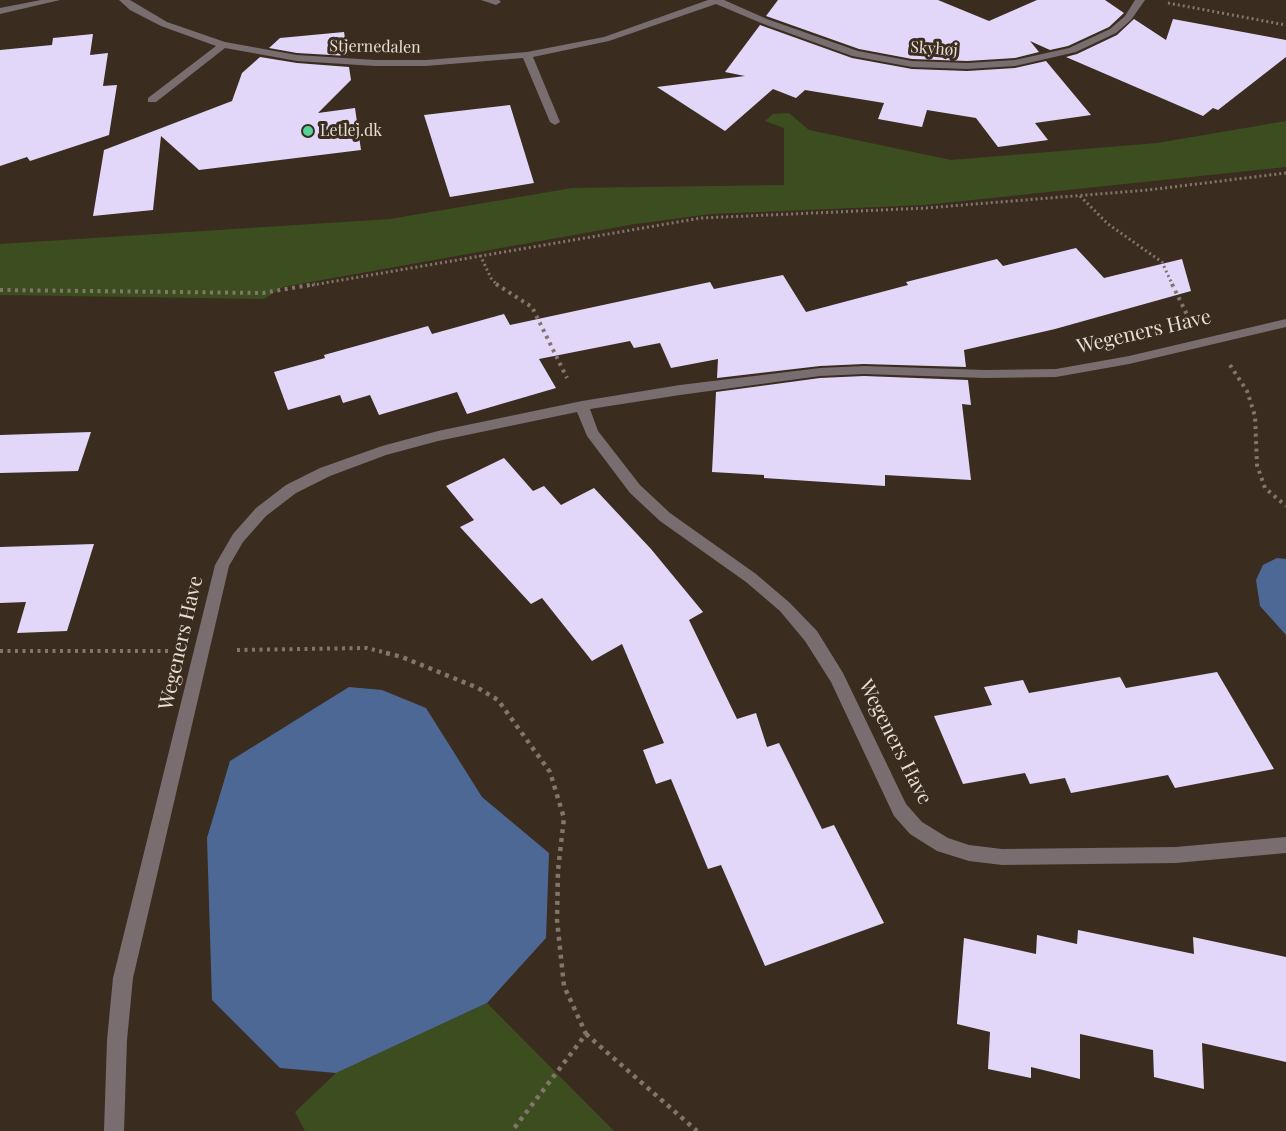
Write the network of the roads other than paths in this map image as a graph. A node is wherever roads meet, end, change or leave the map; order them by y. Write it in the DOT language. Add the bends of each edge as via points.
graph roads {
  1 [pos="55,0"];
  2 [pos="124,0"];
  3 [pos="717,0"];
  4 [pos="1140,0"];
  5 [pos="0,11"];
  6 [pos="224,45"];
  7 [pos="527,55"];
  8 [pos="152,100"];
  9 [pos="555,122"];
  10 [pos="1286,323"];
  11 [pos="582,406"];
  12 [pos="1286,845"];
  13 [pos="114,1131"];
  1 -- 5 [label="street"];
  2 -- 6 [label="street, Stjernedalen" via="164,24"];
  3 -- 4 [label="street, Skyhøj" via="856,54 902,62 967,66 1016,63 1072,50 1113,31"];
  3 -- 7 [label="street, Stjernedalen" via="606,39"];
  6 -- 7 [label="street, Stjernedalen" via="297,58 355,62 426,63"];
  6 -- 8 [label="street"];
  7 -- 9 [label="street"];
  10 -- 11 [label="street, Wegeners Have" via="1056,373 820,372"];
  11 -- 12 [label="street, Wegeners Have" via="592,433 635,489 665,517 751,578 785,607 810,636 837,678 900,810 916,828 943,845 1002,857 1176,855"];
  11 -- 13 [label="street, Wegeners Have" via="438,436 325,471 291,489 261,512 238,538 222,565 123,978"];
}
